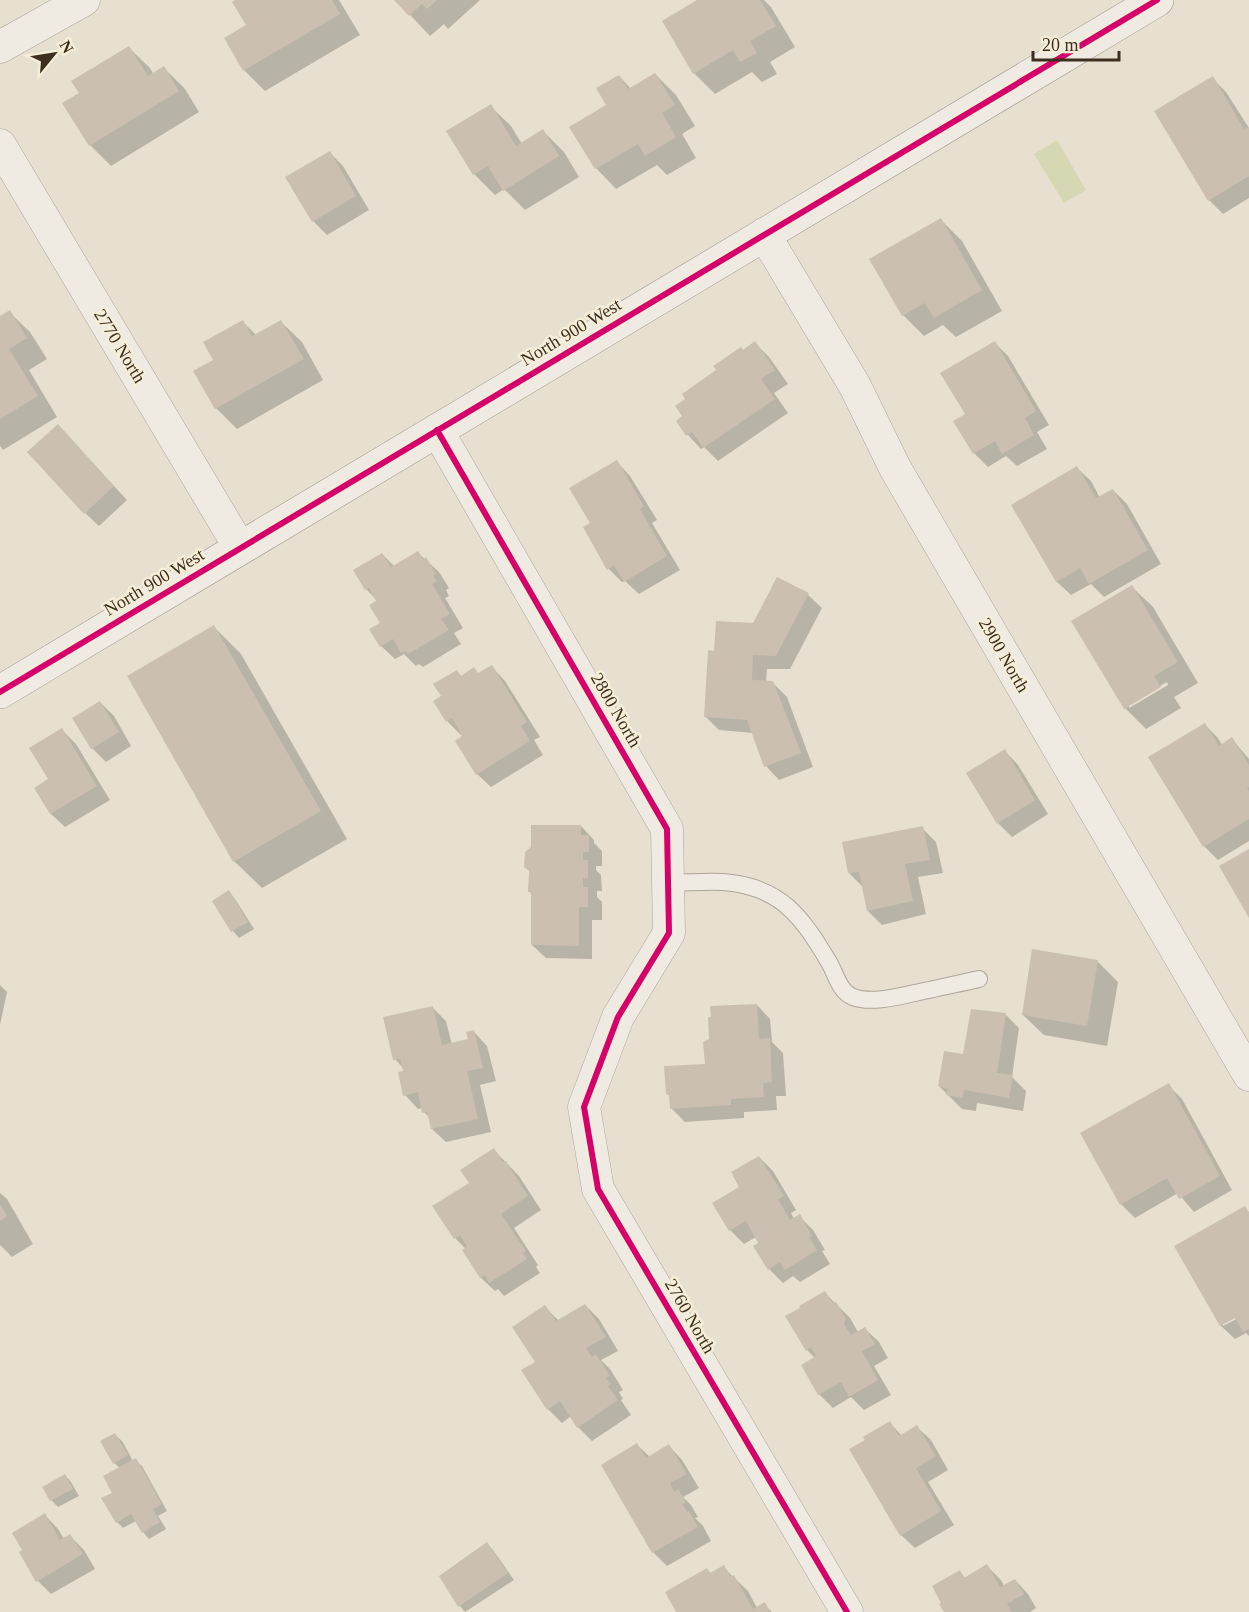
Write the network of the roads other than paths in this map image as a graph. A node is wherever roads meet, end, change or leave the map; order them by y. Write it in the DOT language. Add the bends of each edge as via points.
graph roads {
  1 [pos="84,0"];
  2 [pos="1157,0"];
  3 [pos="0,47"];
  4 [pos="0,145"];
  5 [pos="764,234"];
  6 [pos="437,430"];
  7 [pos="240,548"];
  8 [pos="0,692"];
  9 [pos="668,883"];
  10 [pos="979,980"];
  11 [pos="618,1017"];
  12 [pos="1249,1075"];
  13 [pos="847,1612"];
  1 -- 3 [label="street"];
  2 -- 5 [label="street, North 900 West"];
  4 -- 7 [label="street, 2770 North"];
  5 -- 6 [label="street, North 900 West"];
  5 -- 12 [label="street, 2900 North" via="855,386 895,468"];
  6 -- 7 [label="street, North 900 West"];
  6 -- 9 [label="street, 2800 North" via="667,829"];
  7 -- 8 [label="street, North 900 West"];
  9 -- 10 [label="lane" via="722,882 747,885 771,894 789,906 845,993 854,998 881,999"];
  9 -- 11 [label="street, 2800 North" via="669,933"];
  11 -- 13 [label="street, 2760 North" via="584,1107 598,1189"];
}
